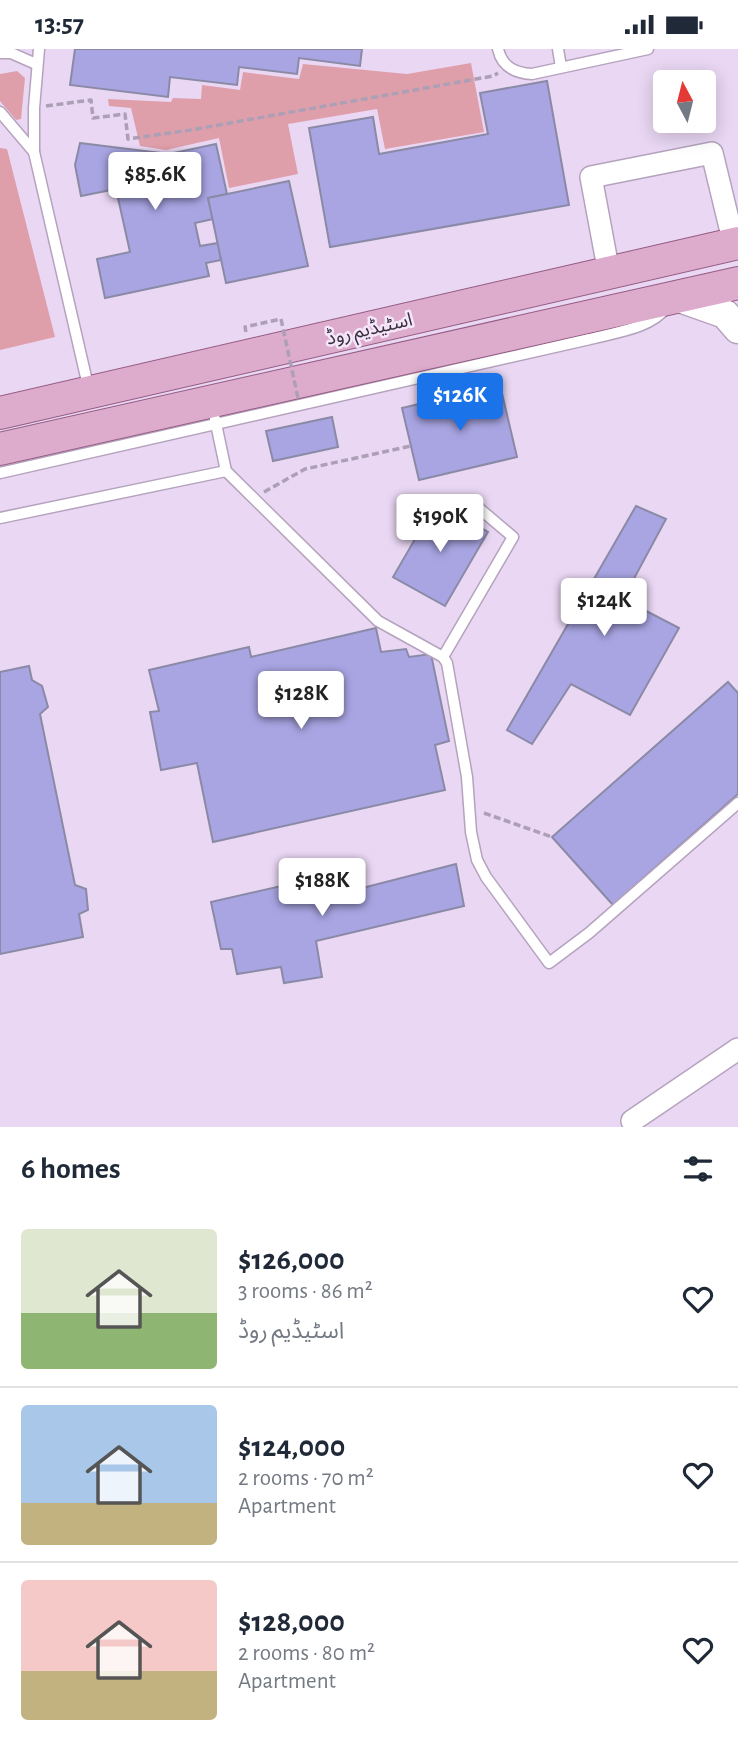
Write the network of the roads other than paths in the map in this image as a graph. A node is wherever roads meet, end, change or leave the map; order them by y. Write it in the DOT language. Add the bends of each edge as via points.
graph roads {
  1 [pos="39,49"];
  2 [pos="498,49"];
  3 [pos="558,49"];
  4 [pos="648,49"];
  5 [pos="0,53"];
  6 [pos="36,64"];
  7 [pos="561,67"];
  8 [pos="0,112"];
  9 [pos="34,152"];
  10 [pos="736,244"];
  11 [pos="609,273"];
  12 [pos="738,283"];
  13 [pos="674,296"];
  14 [pos="738,329"];
  15 [pos="90,392"];
  16 [pos="0,413"];
  17 [pos="213,414"];
  18 [pos="0,449"];
  19 [pos="226,471"];
  20 [pos="0,473"];
  21 [pos="474,504"];
  22 [pos="0,518"];
  23 [pos="443,657"];
  24 [pos="738,803"];
  25 [pos="738,1049"];
  26 [pos="632,1121"];
  1 -- 6 [label="lane"];
  2 -- 7 [label="lane" via="507,67 518,73"];
  3 -- 7 [label="lane"];
  4 -- 7 [label="lane"];
  5 -- 6 [label="lane"];
  6 -- 9 [label="lane"];
  8 -- 9 [label="lane"];
  9 -- 15 [label="lane"];
  10 -- 11 [label="main road, اسٹیڈیم روڈ"];
  10 -- 11 [label="street" via="712,153 591,177"];
  11 -- 15 [label="main road, اسٹیڈیم روڈ"];
  12 -- 13 [label="main road, اسٹیڈیم روڈ"];
  13 -- 14 [label="main road" via="725,314"];
  13 -- 17 [label="main road, اسٹیڈیم روڈ"];
  15 -- 16 [label="main road, اسٹیڈیم روڈ"];
  17 -- 18 [label="main road, اسٹیڈیم روڈ"];
  17 -- 19 [label="lane"];
  17 -- 20 [label="lane"];
  19 -- 22 [label="lane"];
  19 -- 23 [label="lane" via="378,621"];
  21 -- 23 [label="lane" via="513,537"];
  23 -- 24 [label="lane" via="465,763 477,860 549,963"];
  25 -- 26 [label="street"];
}
